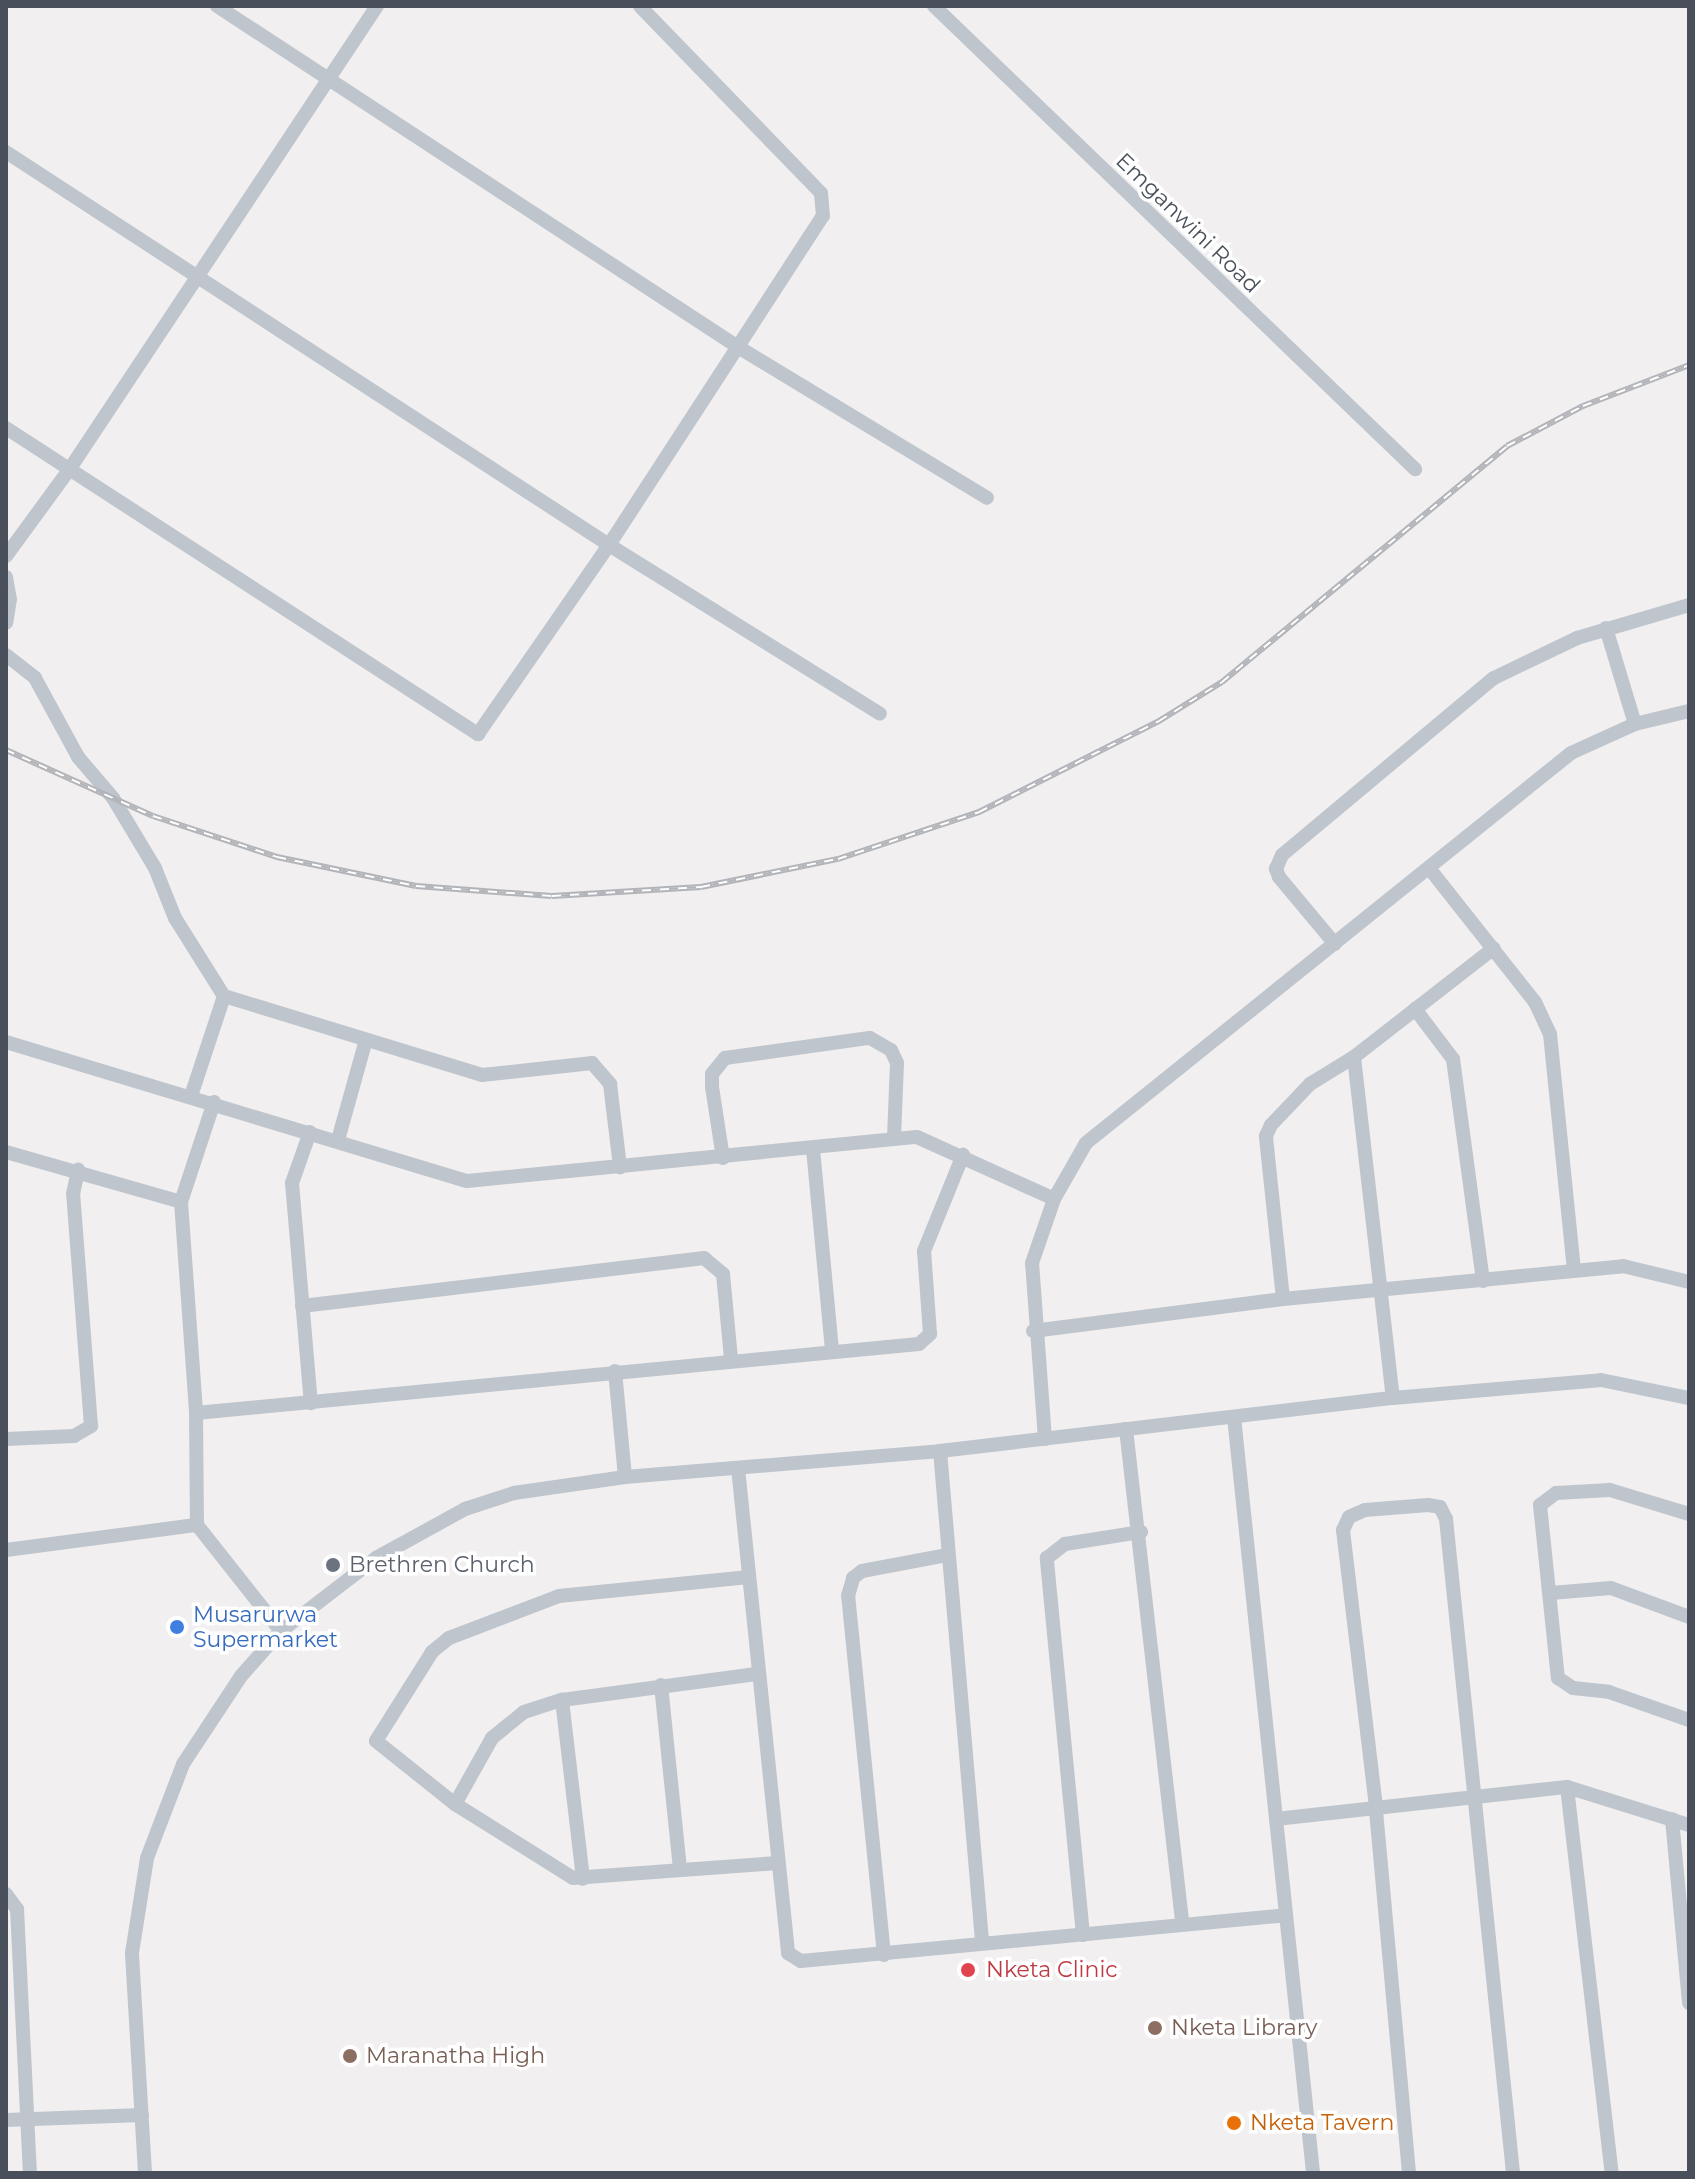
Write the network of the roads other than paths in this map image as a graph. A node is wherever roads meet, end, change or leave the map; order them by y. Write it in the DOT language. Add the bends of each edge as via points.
graph roads {
  1 [pos="217,6"];
  2 [pos="377,6"];
  3 [pos="640,6"];
  4 [pos="934,6"];
  5 [pos="333,77"];
  6 [pos="6,152"];
  7 [pos="197,280"];
  8 [pos="738,347"];
  9 [pos="6,428"];
  10 [pos="1415,469"];
  11 [pos="69,470"];
  12 [pos="987,498"];
  13 [pos="609,545"];
  14 [pos="6,556"];
  15 [pos="6,577"];
  16 [pos="1689,605"];
  17 [pos="6,623"];
  18 [pos="1606,628"];
  19 [pos="6,655"];
  20 [pos="1689,711"];
  21 [pos="880,714"];
  22 [pos="1635,724"];
  23 [pos="1429,868"];
  24 [pos="1335,944"];
  25 [pos="1494,948"];
  26 [pos="224,996"];
  27 [pos="1415,1009"];
  28 [pos="6,1042"];
  29 [pos="365,1043"];
  30 [pos="1354,1057"];
  31 [pos="191,1096"];
  32 [pos="214,1102"];
  33 [pos="310,1132"];
  34 [pos="894,1137"];
  35 [pos="338,1140"];
  36 [pos="813,1149"];
  37 [pos="6,1152"];
  38 [pos="963,1155"];
  39 [pos="723,1158"];
  40 [pos="620,1167"];
  41 [pos="78,1170"];
  42 [pos="1054,1199"];
  43 [pos="181,1202"];
  44 [pos="1574,1270"];
  45 [pos="1483,1281"];
  46 [pos="1689,1282"];
  47 [pos="1383,1290"];
  48 [pos="1283,1299"];
  49 [pos="302,1306"];
  50 [pos="1033,1331"];
  51 [pos="832,1349"];
  52 [pos="731,1359"];
  53 [pos="615,1371"];
  54 [pos="1393,1398"];
  55 [pos="1689,1398"];
  56 [pos="311,1403"];
  57 [pos="196,1413"];
  58 [pos="1234,1417"];
  59 [pos="1126,1429"];
  60 [pos="6,1439"];
  61 [pos="1045,1439"];
  62 [pos="940,1451"];
  63 [pos="738,1468"];
  64 [pos="625,1477"];
  65 [pos="1689,1514"];
  66 [pos="197,1525"];
  67 [pos="1141,1532"];
  68 [pos="6,1550"];
  69 [pos="947,1555"];
  70 [pos="749,1577"];
  71 [pos="1551,1593"];
  72 [pos="1689,1617"];
  73 [pos="281,1631"];
  74 [pos="758,1674"];
  75 [pos="661,1685"];
  76 [pos="562,1700"];
  77 [pos="1689,1720"];
  78 [pos="1567,1787"];
  79 [pos="1471,1797"];
  80 [pos="455,1804"];
  81 [pos="1376,1807"];
  82 [pos="1276,1819"];
  83 [pos="1672,1819"];
  84 [pos="1689,1825"];
  85 [pos="777,1863"];
  86 [pos="680,1870"];
  87 [pos="583,1879"];
  88 [pos="6,1894"];
  89 [pos="1286,1915"];
  90 [pos="1182,1922"];
  91 [pos="1685,1929"];
  92 [pos="1083,1935"];
  93 [pos="982,1943"];
  94 [pos="884,1955"];
  95 [pos="1689,2003"];
  96 [pos="142,2115"];
  97 [pos="6,2120"];
  98 [pos="27,2120"];
  99 [pos="30,2173"];
  100 [pos="145,2173"];
  101 [pos="1313,2173"];
  102 [pos="1409,2173"];
  103 [pos="1513,2173"];
  104 [pos="1612,2173"];
  1 -- 5 [label="street"];
  2 -- 5 [label="street"];
  3 -- 8 [label="street" via="821,193 823,216"];
  4 -- 10 [label="street, Emganwini Road"];
  5 -- 7 [label="street"];
  5 -- 8 [label="street"];
  6 -- 7 [label="street"];
  7 -- 11 [label="street"];
  7 -- 13 [label="street"];
  8 -- 12 [label="street"];
  8 -- 13 [label="street"];
  9 -- 11 [label="street"];
  11 -- 13 [label="street" via="478,734"];
  11 -- 14 [label="street"];
  13 -- 21 [label="street"];
  15 -- 17 [label="street"];
  16 -- 18 [label="street"];
  18 -- 22 [label="street"];
  18 -- 24 [label="street" via="1494,678 1282,855 1276,869 1279,877"];
  19 -- 26 [label="street" via="35,678 78,757 113,798 155,868 175,918"];
  20 -- 22 [label="street"];
  22 -- 23 [label="street" via="1571,753"];
  23 -- 24 [label="street"];
  23 -- 25 [label="street"];
  24 -- 42 [label="street" via="1086,1143"];
  25 -- 27 [label="street"];
  25 -- 44 [label="street" via="1535,1002 1550,1034"];
  26 -- 29 [label="street"];
  26 -- 31 [label="street"];
  27 -- 30 [label="street"];
  27 -- 45 [label="street" via="1453,1059"];
  28 -- 31 [label="street"];
  29 -- 35 [label="street"];
  29 -- 40 [label="street" via="482,1075 592,1063 610,1084"];
  30 -- 47 [label="street"];
  30 -- 48 [label="street" via="1310,1084 1266,1136"];
  31 -- 32 [label="street"];
  32 -- 33 [label="street"];
  32 -- 43 [label="street"];
  33 -- 35 [label="street"];
  33 -- 49 [label="street" via="292,1183"];
  34 -- 36 [label="street"];
  34 -- 38 [label="street" via="917,1137"];
  34 -- 39 [label="street" via="897,1079 891,1050 870,1038 808,1045 746,1053 718,1064 712,1087"];
  35 -- 40 [label="street" via="467,1181"];
  36 -- 39 [label="street"];
  36 -- 51 [label="street"];
  37 -- 41 [label="street"];
  38 -- 42 [label="street"];
  38 -- 51 [label="street" via="924,1251 929,1338 919,1344"];
  39 -- 40 [label="street"];
  41 -- 43 [label="street"];
  41 -- 60 [label="street" via="73,1194 91,1426 74,1436"];
  42 -- 50 [label="street" via="1032,1263"];
  43 -- 57 [label="street"];
  44 -- 45 [label="street"];
  44 -- 46 [label="street" via="1623,1266"];
  45 -- 47 [label="street"];
  47 -- 48 [label="street"];
  47 -- 54 [label="street"];
  48 -- 50 [label="street"];
  49 -- 52 [label="street" via="704,1258 723,1274"];
  49 -- 56 [label="street"];
  50 -- 61 [label="street"];
  51 -- 52 [label="street"];
  52 -- 53 [label="street"];
  53 -- 56 [label="street"];
  53 -- 64 [label="street"];
  54 -- 55 [label="street" via="1601,1380 1639,1383"];
  54 -- 58 [label="street"];
  56 -- 57 [label="street"];
  57 -- 66 [label="street"];
  58 -- 59 [label="street"];
  58 -- 82 [label="street"];
  59 -- 61 [label="street"];
  59 -- 67 [label="street"];
  61 -- 62 [label="street"];
  62 -- 63 [label="street"];
  62 -- 69 [label="street"];
  63 -- 64 [label="street"];
  63 -- 70 [label="street"];
  64 -- 73 [label="street" via="514,1493 465,1509 376,1558"];
  65 -- 71 [label="street" via="1610,1490 1556,1493 1543,1500"];
  66 -- 68 [label="street"];
  66 -- 73 [label="street"];
  67 -- 90 [label="street"];
  67 -- 92 [label="street" via="1065,1544 1047,1558"];
  69 -- 93 [label="street"];
  69 -- 94 [label="street" via="862,1571 853,1578 848,1596"];
  70 -- 74 [label="street"];
  70 -- 80 [label="street" via="559,1596 443,1642 376,1741"];
  71 -- 72 [label="street" via="1611,1588"];
  71 -- 77 [label="street" via="1556,1670 1563,1684 1609,1692"];
  73 -- 96 [label="street" via="241,1676 183,1764 147,1858 132,1953"];
  74 -- 75 [label="street"];
  74 -- 85 [label="street"];
  75 -- 76 [label="street"];
  75 -- 86 [label="street"];
  76 -- 80 [label="street" via="524,1712 500,1727"];
  76 -- 87 [label="street"];
  78 -- 79 [label="street"];
  78 -- 83 [label="street"];
  78 -- 104 [label="street"];
  79 -- 81 [label="street"];
  79 -- 81 [label="street" via="1444,1512 1428,1505 1365,1510 1349,1517 1343,1530"];
  79 -- 103 [label="street"];
  80 -- 87 [label="street" via="555,1870"];
  81 -- 82 [label="street"];
  81 -- 102 [label="street"];
  82 -- 89 [label="street"];
  83 -- 84 [label="street"];
  83 -- 91 [label="street"];
  85 -- 86 [label="street"];
  85 -- 94 [label="street" via="788,1953 801,1961"];
  86 -- 87 [label="street"];
  88 -- 98 [label="street" via="17,1909"];
  89 -- 90 [label="street"];
  89 -- 101 [label="street"];
  90 -- 92 [label="street"];
  91 -- 95 [label="street"];
  92 -- 93 [label="street"];
  93 -- 94 [label="street"];
  96 -- 98 [label="street"];
  96 -- 100 [label="street"];
  97 -- 98 [label="street"];
  98 -- 99 [label="street"];
}
